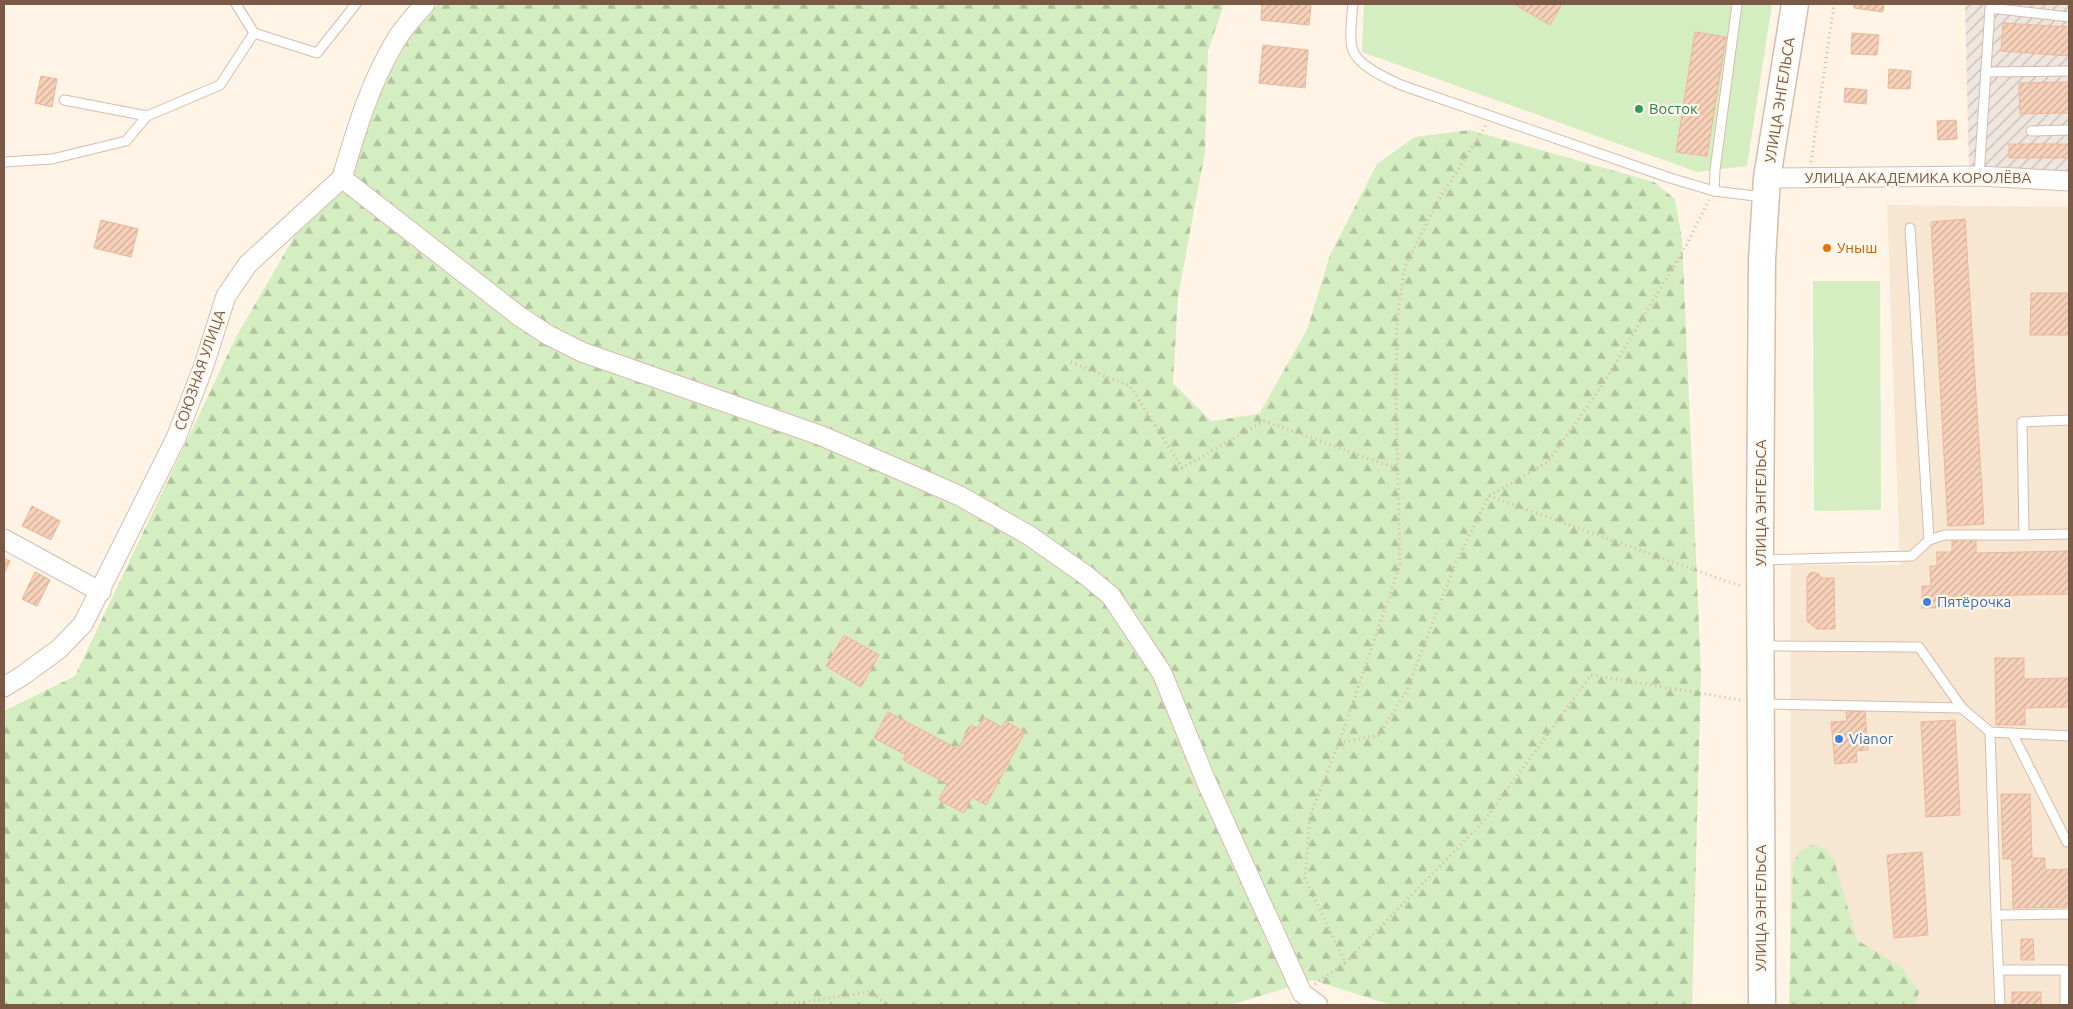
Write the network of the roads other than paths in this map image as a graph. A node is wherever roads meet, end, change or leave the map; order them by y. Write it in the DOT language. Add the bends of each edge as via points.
graph roads {
  1 [pos="236,4"];
  2 [pos="356,4"];
  3 [pos="425,4"];
  4 [pos="1353,4"];
  5 [pos="1736,4"];
  6 [pos="1795,4"];
  7 [pos="2069,17"];
  8 [pos="254,33"];
  9 [pos="2069,71"];
  10 [pos="1986,72"];
  11 [pos="64,100"];
  12 [pos="147,116"];
  13 [pos="2031,130"];
  14 [pos="2069,130"];
  15 [pos="4,162"];
  16 [pos="1979,176"];
  17 [pos="342,178"];
  18 [pos="2069,181"];
  19 [pos="1766,188"];
  20 [pos="1714,191"];
  21 [pos="1910,228"];
  22 [pos="2069,420"];
  23 [pos="2024,534"];
  24 [pos="2069,534"];
  25 [pos="4,539"];
  26 [pos="1928,540"];
  27 [pos="1761,560"];
  28 [pos="101,592"];
  29 [pos="1762,646"];
  30 [pos="4,687"];
  31 [pos="1760,704"];
  32 [pos="1962,708"];
  33 [pos="1990,732"];
  34 [pos="2012,733"];
  35 [pos="2069,736"];
  36 [pos="2069,842"];
  37 [pos="1996,914"];
  38 [pos="2069,914"];
  39 [pos="1999,970"];
  40 [pos="2066,999"];
  41 [pos="1318,1005"];
  42 [pos="1762,1005"];
  43 [pos="2000,1005"];
  1 -- 8 [label="lane"];
  2 -- 8 [label="lane" via="317,53"];
  3 -- 17 [label="street" via="397,38 376,76 360,115"];
  4 -- 20 [label="lane" via="1352,48 1375,72 1401,85"];
  5 -- 20 [label="lane"];
  6 -- 19 [label="main road, УЛИЦА ЭНГЕЛЬСА"];
  7 -- 10 [label="lane" via="1990,8"];
  8 -- 12 [label="lane" via="220,85"];
  9 -- 10 [label="lane"];
  10 -- 16 [label="lane"];
  11 -- 12 [label="lane"];
  12 -- 15 [label="lane" via="126,141 52,159"];
  13 -- 14 [label="lane"];
  16 -- 18 [label="street, УЛИЦА АКАДЕМИКА КОРОЛЁВА"];
  16 -- 19 [label="street, УЛИЦА АКАДЕМИКА КОРОЛЁВА" via="1809,177"];
  17 -- 28 [label="street, СОЮЗНАЯ УЛИЦА" via="248,264 226,296 176,438"];
  17 -- 41 [label="street" via="548,335 582,352 822,436 960,496 1030,536 1111,596 1162,673 1206,781 1302,993"];
  19 -- 20 [label="lane"];
  19 -- 27 [label="main road, УЛИЦА ЭНГЕЛЬСА" via="1762,260"];
  21 -- 26 [label="lane"];
  22 -- 23 [label="lane" via="2022,422"];
  23 -- 24 [label="lane"];
  23 -- 26 [label="lane" via="1945,535"];
  25 -- 28 [label="street"];
  26 -- 27 [label="lane" via="1912,556"];
  27 -- 29 [label="main road, УЛИЦА ЭНГЕЛЬСА"];
  28 -- 30 [label="street, СОЮЗНАЯ УЛИЦА" via="83,624 59,649"];
  29 -- 31 [label="main road, УЛИЦА ЭНГЕЛЬСА"];
  29 -- 32 [label="lane" via="1919,646"];
  31 -- 32 [label="lane"];
  31 -- 42 [label="main road, УЛИЦА ЭНГЕЛЬСА"];
  32 -- 33 [label="lane"];
  33 -- 34 [label="lane"];
  33 -- 37 [label="lane"];
  34 -- 35 [label="lane"];
  34 -- 36 [label="lane"];
  37 -- 38 [label="lane"];
  37 -- 39 [label="lane"];
  39 -- 40 [label="lane" via="2065,970"];
  39 -- 43 [label="lane"];
}
